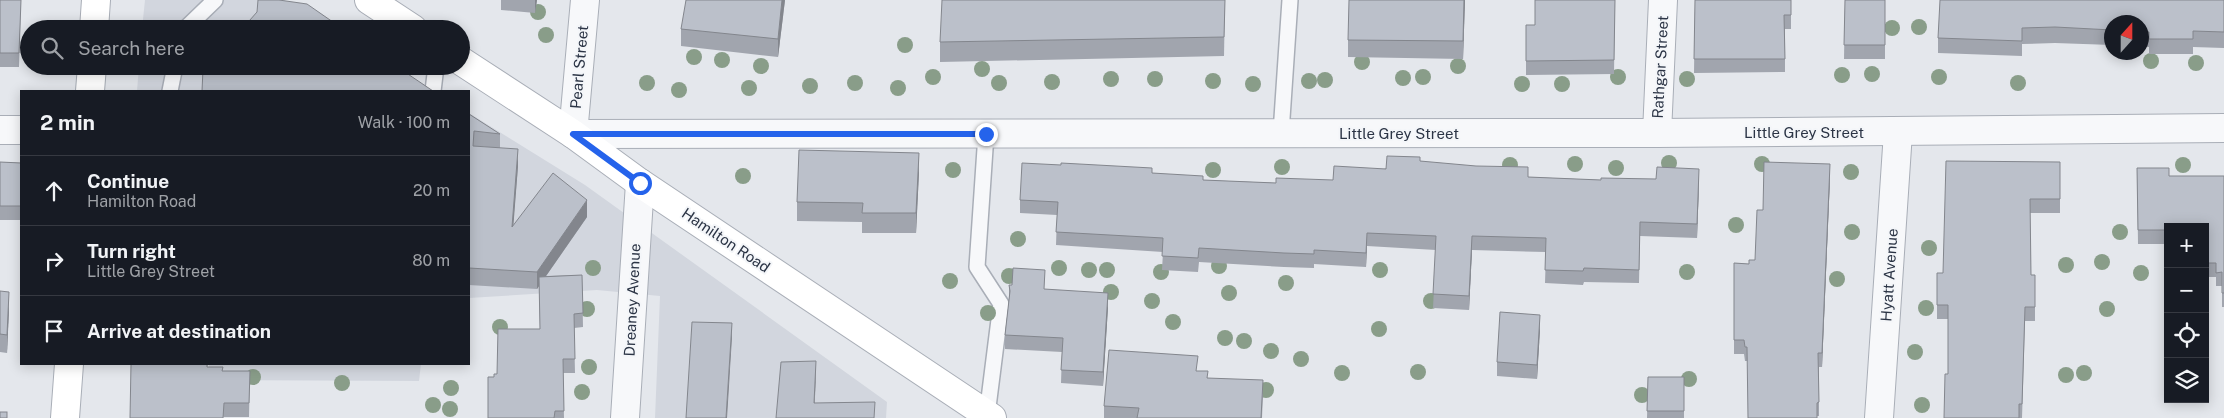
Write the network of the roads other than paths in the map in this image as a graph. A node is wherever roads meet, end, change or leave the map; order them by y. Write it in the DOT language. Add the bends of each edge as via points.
graph roads {
  1 [pos="96,0"];
  2 [pos="215,0"];
  3 [pos="369,0"];
  4 [pos="585,0"];
  5 [pos="1290,0"];
  6 [pos="1663,0"];
  7 [pos="95,20"];
  8 [pos="194,20"];
  9 [pos="399,20"];
  10 [pos="470,66"];
  11 [pos="91,75"];
  12 [pos="173,75"];
  13 [pos="435,75"];
  14 [pos="90,90"];
  15 [pos="170,90"];
  16 [pos="433,90"];
  17 [pos="2224,128"];
  18 [pos="0,130"];
  19 [pos="20,130"];
  20 [pos="1898,132"];
  21 [pos="1657,133"];
  22 [pos="573,134"];
  23 [pos="986,134"];
  24 [pos="1281,134"];
  25 [pos="640,183"];
  26 [pos="69,365"];
  27 [pos="990,416"];
  28 [pos="65,418"];
  29 [pos="625,418"];
  30 [pos="1879,418"];
  1 -- 7 [label="main road"];
  2 -- 8 [label="lane"];
  3 -- 9 [label="main road"];
  4 -- 22 [label="street, Pearl Street"];
  5 -- 24 [label="lane"];
  6 -- 21 [label="street, Rathgar Street"];
  10 -- 22 [label="main road, Hamilton Road"];
  11 -- 14 [label="main road"];
  12 -- 15 [label="lane"];
  13 -- 16 [label="lane"];
  17 -- 20 [label="street, Little Grey Street"];
  18 -- 19 [label="street"];
  20 -- 21 [label="street, Little Grey Street"];
  20 -- 30 [label="street, Hyatt Avenue"];
  21 -- 24 [label="street, Little Grey Street"];
  22 -- 23 [label="street, Little Grey Street"];
  22 -- 25 [label="main road, Hamilton Road"];
  23 -- 24 [label="street, Little Grey Street"];
  23 -- 27 [label="lane" via="977,267 1001,304"];
  25 -- 27 [label="main road, Hamilton Road"];
  25 -- 29 [label="street, Dreaney Avenue"];
  26 -- 28 [label="main road"];
}
